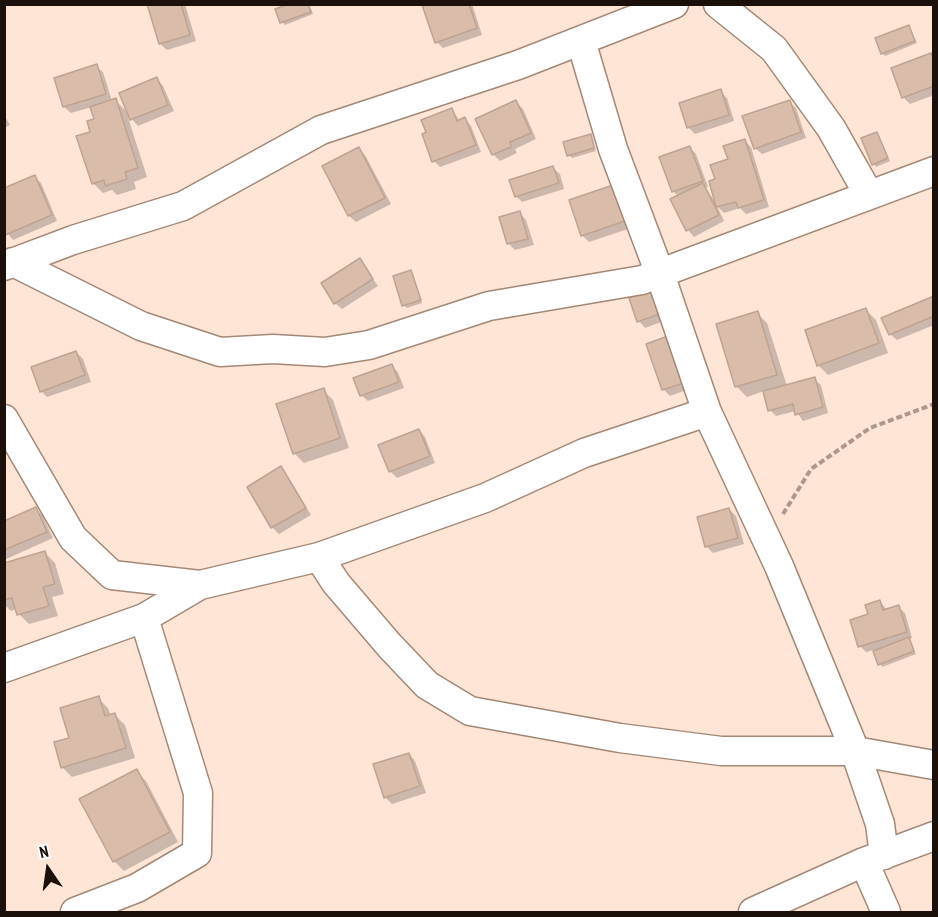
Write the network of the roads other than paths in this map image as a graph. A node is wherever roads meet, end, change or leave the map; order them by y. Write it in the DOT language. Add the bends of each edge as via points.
graph roads {
  1 [pos="674,4"];
  2 [pos="718,4"];
  3 [pos="581,41"];
  4 [pos="933,171"];
  5 [pos="869,195"];
  6 [pos="9,264"];
  7 [pos="660,274"];
  8 [pos="707,412"];
  9 [pos="4,419"];
  10 [pos="319,557"];
  11 [pos="200,585"];
  12 [pos="144,618"];
  13 [pos="4,668"];
  14 [pos="855,751"];
  15 [pos="933,765"];
  16 [pos="933,836"];
  17 [pos="874,858"];
  18 [pos="75,912"];
  19 [pos="753,912"];
  20 [pos="886,912"];
  1 -- 3 [label="street"];
  2 -- 5 [label="street" via="774,49 831,128"];
  3 -- 6 [label="street" via="321,130 183,206"];
  3 -- 7 [label="street" via="613,149"];
  4 -- 5 [label="street"];
  5 -- 7 [label="street"];
  6 -- 7 [label="street" via="141,326 220,352 325,352 369,345 489,306"];
  7 -- 8 [label="street"];
  8 -- 10 [label="street" via="584,453 485,498"];
  8 -- 14 [label="street"];
  9 -- 11 [label="street" via="73,538 112,575"];
  10 -- 11 [label="street"];
  10 -- 14 [label="street" via="336,583 427,685 470,711 620,738 721,751"];
  11 -- 12 [label="street"];
  12 -- 13 [label="street"];
  12 -- 18 [label="street" via="198,793 197,853 137,888"];
  14 -- 15 [label="street"];
  14 -- 17 [label="street" via="880,824"];
  16 -- 17 [label="street"];
  17 -- 19 [label="street"];
  17 -- 20 [label="street"];
}
